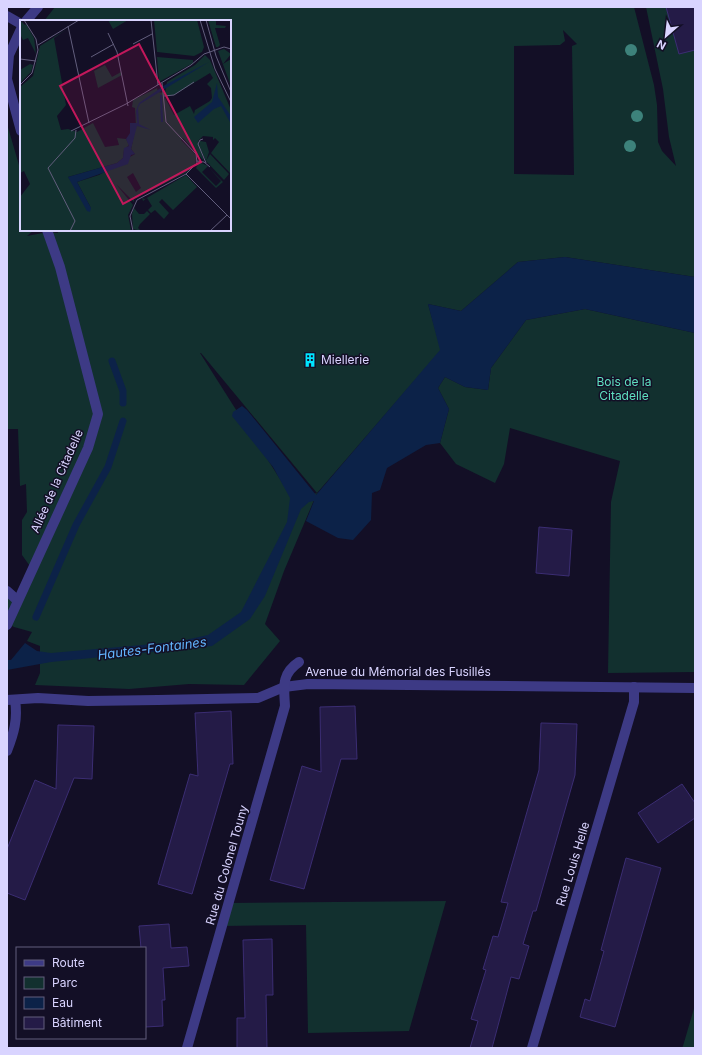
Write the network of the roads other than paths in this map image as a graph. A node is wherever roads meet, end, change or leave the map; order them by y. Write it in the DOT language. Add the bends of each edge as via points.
graph roads {
  1 [pos="38,7"];
  2 [pos="7,16"];
  3 [pos="27,20"];
  4 [pos="20,23"];
  5 [pos="20,31"];
  6 [pos="7,79"];
  7 [pos="20,127"];
  8 [pos="47,231"];
  9 [pos="7,591"];
  10 [pos="17,600"];
  11 [pos="7,625"];
  12 [pos="299,662"];
  13 [pos="284,687"];
  14 [pos="634,687"];
  15 [pos="695,688"];
  16 [pos="11,700"];
  17 [pos="7,751"];
  18 [pos="187,1048"];
  19 [pos="532,1048"];
  1 -- 3 [label="street"];
  2 -- 4 [label="street"];
  5 -- 6 [label="street" via="9,55"];
  6 -- 7 [label="street"];
  8 -- 10 [label="street, Allée de la Citadelle" via="60,267 98,414 88,448"];
  9 -- 10 [label="street"];
  10 -- 11 [label="street, Allée de la Citadelle"];
  12 -- 13 [label="street" via="291,668 285,678"];
  13 -- 14 [label="street, Avenue du Mémorial des Fusillés" via="308,684"];
  13 -- 16 [label="street, Avenue du Mémorial des Fusillés" via="258,698"];
  13 -- 18 [label="street, Rue du Colonel Touny" via="285,706"];
  14 -- 15 [label="street, Avenue du Mémorial des Fusillés"];
  14 -- 19 [label="street, Rue Louis Helle" via="634,702"];
  16 -- 17 [label="street" via="17,715 16,728"];
}
